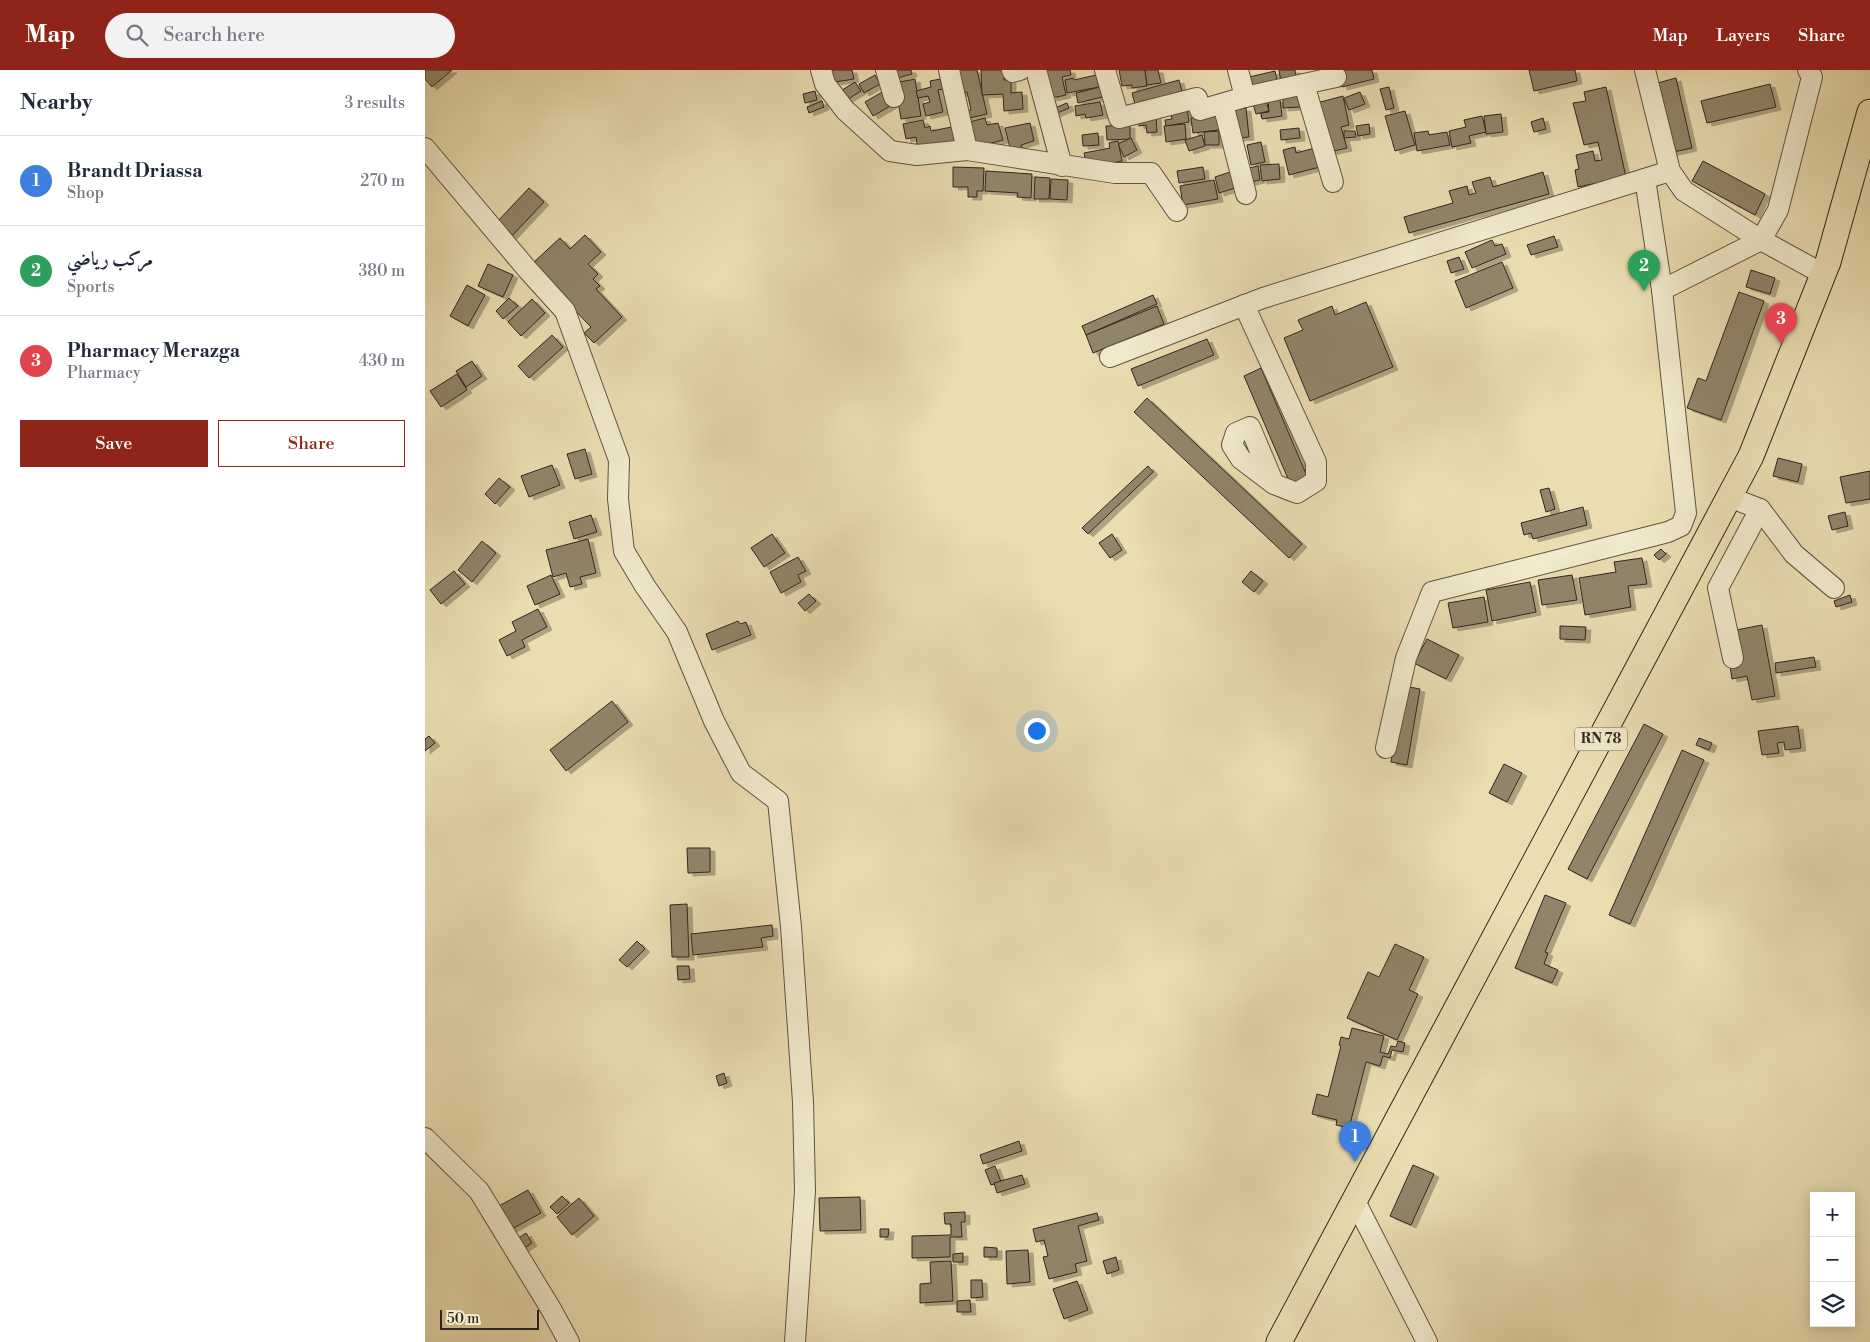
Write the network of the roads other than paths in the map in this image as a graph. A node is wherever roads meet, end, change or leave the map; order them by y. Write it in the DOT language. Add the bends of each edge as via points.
graph roads {
  1 [pos="821,70"];
  2 [pos="886,70"];
  3 [pos="949,70"];
  4 [pos="1012,70"];
  5 [pos="1020,70"];
  6 [pos="1036,70"];
  7 [pos="1105,70"];
  8 [pos="1238,70"];
  9 [pos="1645,70"];
  10 [pos="1808,70"];
  11 [pos="1336,79"];
  12 [pos="1304,84"];
  13 [pos="894,97"];
  14 [pos="1245,98"];
  15 [pos="1223,104"];
  16 [pos="1870,112"];
  17 [pos="425,148"];
  18 [pos="967,150"];
  19 [pos="1062,166"];
  20 [pos="1670,171"];
  21 [pos="1645,179"];
  22 [pos="1333,182"];
  23 [pos="1246,194"];
  24 [pos="1177,212"];
  25 [pos="1761,240"];
  26 [pos="1823,274"];
  27 [pos="1662,290"];
  28 [pos="1244,305"];
  29 [pos="1110,357"];
  30 [pos="1274,484"];
  31 [pos="1729,497"];
  32 [pos="1760,509"];
  33 [pos="1834,588"];
  34 [pos="1733,658"];
  35 [pos="1386,748"];
  36 [pos="425,1138"];
  37 [pos="1355,1201"];
  38 [pos="569,1342"];
  39 [pos="795,1342"];
  40 [pos="1279,1342"];
  41 [pos="1427,1342"];
  1 -- 18 [label="street" via="825,84 845,110 890,151 917,155"];
  2 -- 13 [label="street"];
  3 -- 18 [label="street"];
  4 -- 5 [label="street"];
  6 -- 19 [label="street"];
  7 -- 15 [label="street" via="1119,118 1197,98 1199,110"];
  8 -- 14 [label="street"];
  9 -- 20 [label="street"];
  10 -- 25 [label="street" via="1812,76 1778,210"];
  11 -- 12 [label="street"];
  12 -- 14 [label="street"];
  12 -- 22 [label="street"];
  14 -- 15 [label="street"];
  15 -- 23 [label="street"];
  16 -- 26 [label="main road, RN 78"];
  17 -- 39 [label="street" via="565,311 619,460 618,499 624,551 677,632 713,721 741,773 778,801 791,927 803,1102 805,1191"];
  18 -- 19 [label="street"];
  19 -- 24 [label="street" via="1115,173 1151,173"];
  20 -- 21 [label="street"];
  20 -- 25 [label="street" via="1684,191"];
  21 -- 27 [label="street"];
  21 -- 28 [label="street"];
  25 -- 26 [label="street"];
  25 -- 27 [label="street"];
  26 -- 31 [label="main road, RN 78" via="1751,456"];
  27 -- 35 [label="street" via="1686,513 1681,526 1432,592 1407,658"];
  28 -- 29 [label="street"];
  28 -- 30 [label="street" via="1316,462 1316,481 1297,494"];
  31 -- 32 [label="street"];
  31 -- 37 [label="main road, RN 78"];
  32 -- 33 [label="street" via="1794,554"];
  32 -- 34 [label="street" via="1717,588"];
  36 -- 38 [label="street" via="479,1191"];
  37 -- 40 [label="main road, RN 78"];
  37 -- 41 [label="street"];
}
